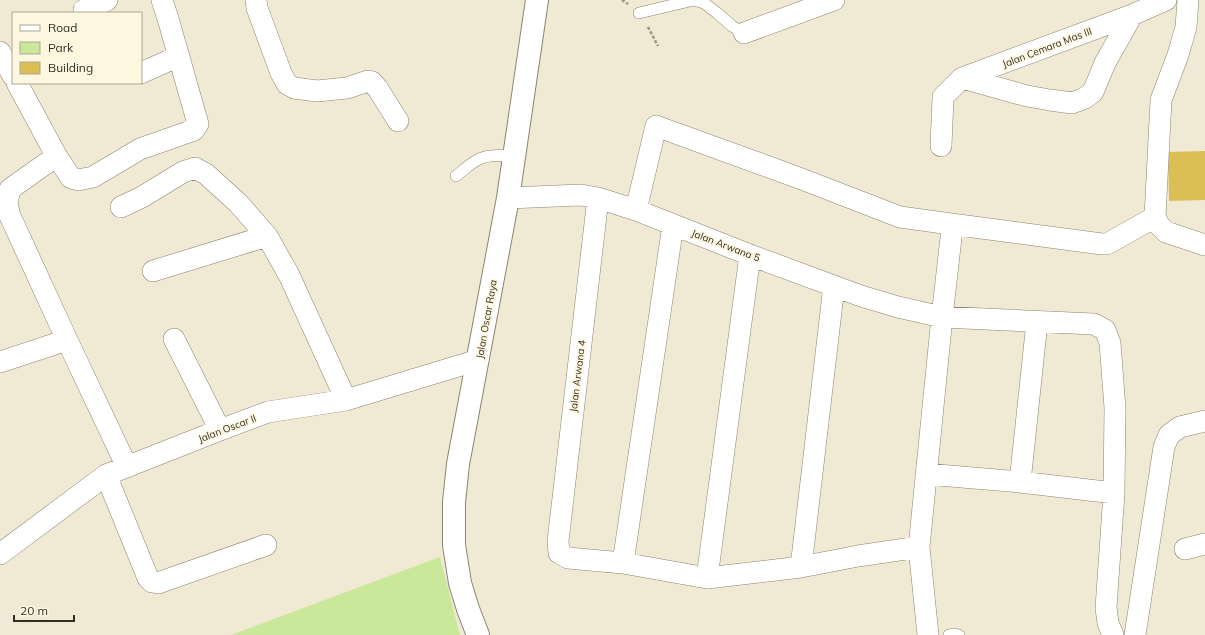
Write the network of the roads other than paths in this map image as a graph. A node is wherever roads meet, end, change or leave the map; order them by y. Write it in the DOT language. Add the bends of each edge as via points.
graph roads {
  1 [pos="107,0"];
  2 [pos="162,0"];
  3 [pos="256,0"];
  4 [pos="537,0"];
  5 [pos="694,0"];
  6 [pos="834,0"];
  7 [pos="1166,0"];
  8 [pos="1188,0"];
  9 [pos="84,10"];
  10 [pos="639,13"];
  11 [pos="1132,15"];
  12 [pos="744,33"];
  13 [pos="0,52"];
  14 [pos="179,56"];
  15 [pos="142,72"];
  16 [pos="12,74"];
  17 [pos="962,78"];
  18 [pos="17,84"];
  19 [pos="398,121"];
  20 [pos="941,146"];
  21 [pos="56,155"];
  22 [pos="514,156"];
  23 [pos="456,176"];
  24 [pos="508,198"];
  25 [pos="598,198"];
  26 [pos="121,207"];
  27 [pos="636,210"];
  28 [pos="1155,217"];
  29 [pos="951,224"];
  30 [pos="673,225"];
  31 [pos="267,236"];
  32 [pos="1205,245"];
  33 [pos="750,255"];
  34 [pos="153,271"];
  35 [pos="834,286"];
  36 [pos="942,317"];
  37 [pos="1037,322"];
  38 [pos="174,339"];
  39 [pos="67,340"];
  40 [pos="478,360"];
  41 [pos="0,362"];
  42 [pos="346,400"];
  43 [pos="1205,421"];
  44 [pos="220,430"];
  45 [pos="127,467"];
  46 [pos="926,474"];
  47 [pos="106,475"];
  48 [pos="1020,482"];
  49 [pos="1114,493"];
  50 [pos="1205,544"];
  51 [pos="266,545"];
  52 [pos="920,547"];
  53 [pos="1185,549"];
  54 [pos="0,554"];
  55 [pos="623,563"];
  56 [pos="801,567"];
  57 [pos="708,578"];
  58 [pos="478,635"];
  59 [pos="928,635"];
  60 [pos="949,635"];
  61 [pos="959,635"];
  62 [pos="1113,635"];
  63 [pos="1134,635"];
  1 -- 9 [label="street"];
  2 -- 14 [label="street"];
  3 -- 19 [label="street" via="278,66 287,84 294,88 317,91 372,82"];
  4 -- 22 [label="street, Jalan Oscar Raya"];
  5 -- 10 [label="lane"];
  5 -- 12 [label="lane" via="704,3"];
  6 -- 12 [label="street"];
  7 -- 11 [label="street, Jalan Cemara Mas III"];
  8 -- 28 [label="street" via="1186,26 1161,100"];
  11 -- 17 [label="street, Jalan Cemara Mas III"];
  11 -- 17 [label="street" via="1105,63 1093,92 1085,98 1072,102 1050,100"];
  13 -- 16 [label="street"];
  14 -- 15 [label="street"];
  14 -- 21 [label="street" via="198,124 194,130 140,149 93,177 78,180 71,178"];
  17 -- 20 [label="street, Jalan Cemara Mas III" via="943,97"];
  18 -- 21 [label="street"];
  21 -- 39 [label="street" via="10,189 7,203 10,216"];
  22 -- 23 [label="lane" via="483,157"];
  22 -- 24 [label="street, Jalan Oscar Raya"];
  24 -- 25 [label="street, Jalan Arwana 5" via="581,194"];
  24 -- 40 [label="street, Jalan Oscar Raya"];
  25 -- 27 [label="street, Jalan Arwana 5"];
  25 -- 55 [label="street, Jalan Arwana 4" via="558,541 559,553 568,558"];
  26 -- 31 [label="street" via="183,172 195,168 206,174 238,203"];
  27 -- 29 [label="street" via="656,126 900,217"];
  27 -- 30 [label="street, Jalan Arwana 5"];
  28 -- 29 [label="street" via="1107,244"];
  28 -- 32 [label="street" via="1166,232"];
  29 -- 36 [label="street"];
  30 -- 33 [label="street, Jalan Arwana 5"];
  30 -- 55 [label="street"];
  31 -- 34 [label="street"];
  31 -- 42 [label="street" via="289,274"];
  33 -- 35 [label="street, Jalan Arwana 5"];
  33 -- 57 [label="street"];
  35 -- 36 [label="street, Jalan Arwana 5" via="898,307"];
  35 -- 56 [label="street"];
  36 -- 37 [label="street, Jalan Arwana 5"];
  36 -- 46 [label="street"];
  37 -- 48 [label="street"];
  37 -- 49 [label="street, Jalan Arwana 5" via="1094,324 1105,330 1110,343 1115,408"];
  38 -- 44 [label="street"];
  39 -- 41 [label="street"];
  39 -- 45 [label="street"];
  40 -- 42 [label="street, Jalan Oscar II"];
  40 -- 58 [label="street, Jalan Oscar Raya" via="458,464 454,502 454,546 460,583"];
  42 -- 44 [label="street, Jalan Oscar II" via="268,412"];
  43 -- 63 [label="street" via="1180,427 1169,435 1164,447"];
  44 -- 45 [label="street, Jalan Oscar II"];
  45 -- 47 [label="street, Jalan Oscar II"];
  46 -- 48 [label="street"];
  46 -- 52 [label="street"];
  47 -- 51 [label="street" via="148,578 152,582 158,583"];
  47 -- 54 [label="street, Jalan Oscar II"];
  48 -- 49 [label="street"];
  49 -- 62 [label="street, Jalan Arwana 5" via="1106,608"];
  50 -- 53 [label="street"];
  52 -- 56 [label="street"];
  52 -- 59 [label="street"];
  55 -- 57 [label="street"];
  56 -- 57 [label="street"];
  60 -- 61 [label="lane"];
}
